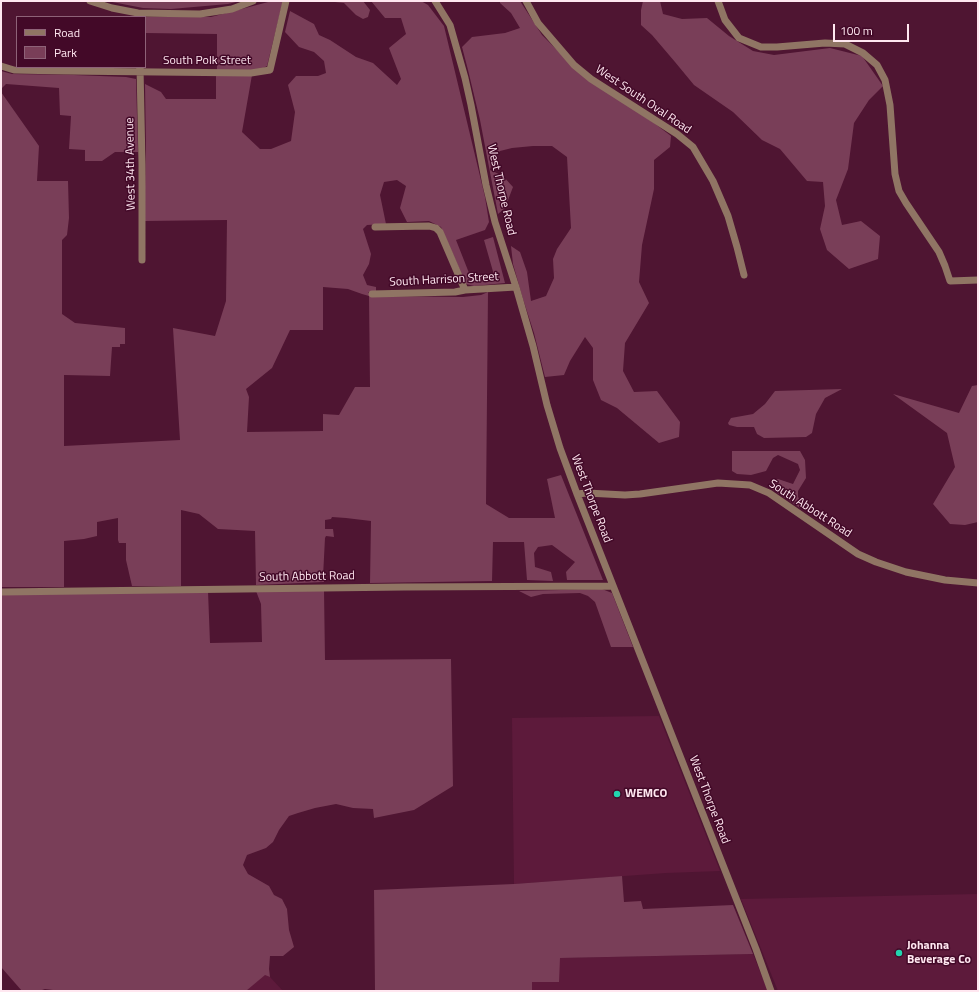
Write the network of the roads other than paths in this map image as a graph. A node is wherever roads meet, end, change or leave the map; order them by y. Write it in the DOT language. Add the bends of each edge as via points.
graph roads {
  1 [pos="90,1"];
  2 [pos="253,1"];
  3 [pos="286,1"];
  4 [pos="435,1"];
  5 [pos="526,1"];
  6 [pos="718,1"];
  7 [pos="138,15"];
  8 [pos="1,66"];
  9 [pos="140,69"];
  10 [pos="375,228"];
  11 [pos="142,260"];
  12 [pos="744,274"];
  13 [pos="978,280"];
  14 [pos="516,287"];
  15 [pos="465,290"];
  16 [pos="372,294"];
  17 [pos="577,494"];
  18 [pos="978,583"];
  19 [pos="613,586"];
  20 [pos="1,592"];
  21 [pos="771,991"];
  1 -- 7 [label="street"];
  2 -- 7 [label="street" via="232,9 205,13"];
  3 -- 9 [label="street, South Polk Street" via="270,70 251,73"];
  4 -- 14 [label="street, West Thorpe Road" via="450,25 458,50 495,222"];
  5 -- 12 [label="street, West South Oval Road" via="538,23 574,65 693,147 713,181 728,216"];
  6 -- 13 [label="street" via="725,20 739,38 761,47 845,44 863,53 877,65 885,80 890,105 895,174 899,191 939,252 950,280"];
  8 -- 9 [label="street, South Polk Street" via="14,70"];
  9 -- 11 [label="street, West 34th Avenue"];
  10 -- 15 [label="street" via="436,228"];
  14 -- 15 [label="street, South Harrison Street"];
  14 -- 17 [label="street, West Thorpe Road" via="547,405"];
  15 -- 16 [label="street, South Harrison Street"];
  17 -- 18 [label="street, South Abbott Road" via="640,494 718,483 750,485 769,493 858,554 876,562 906,572 945,580"];
  17 -- 19 [label="street, West Thorpe Road"];
  19 -- 20 [label="street, South Abbott Road" via="404,586"];
  19 -- 21 [label="street, West Thorpe Road"];
}
